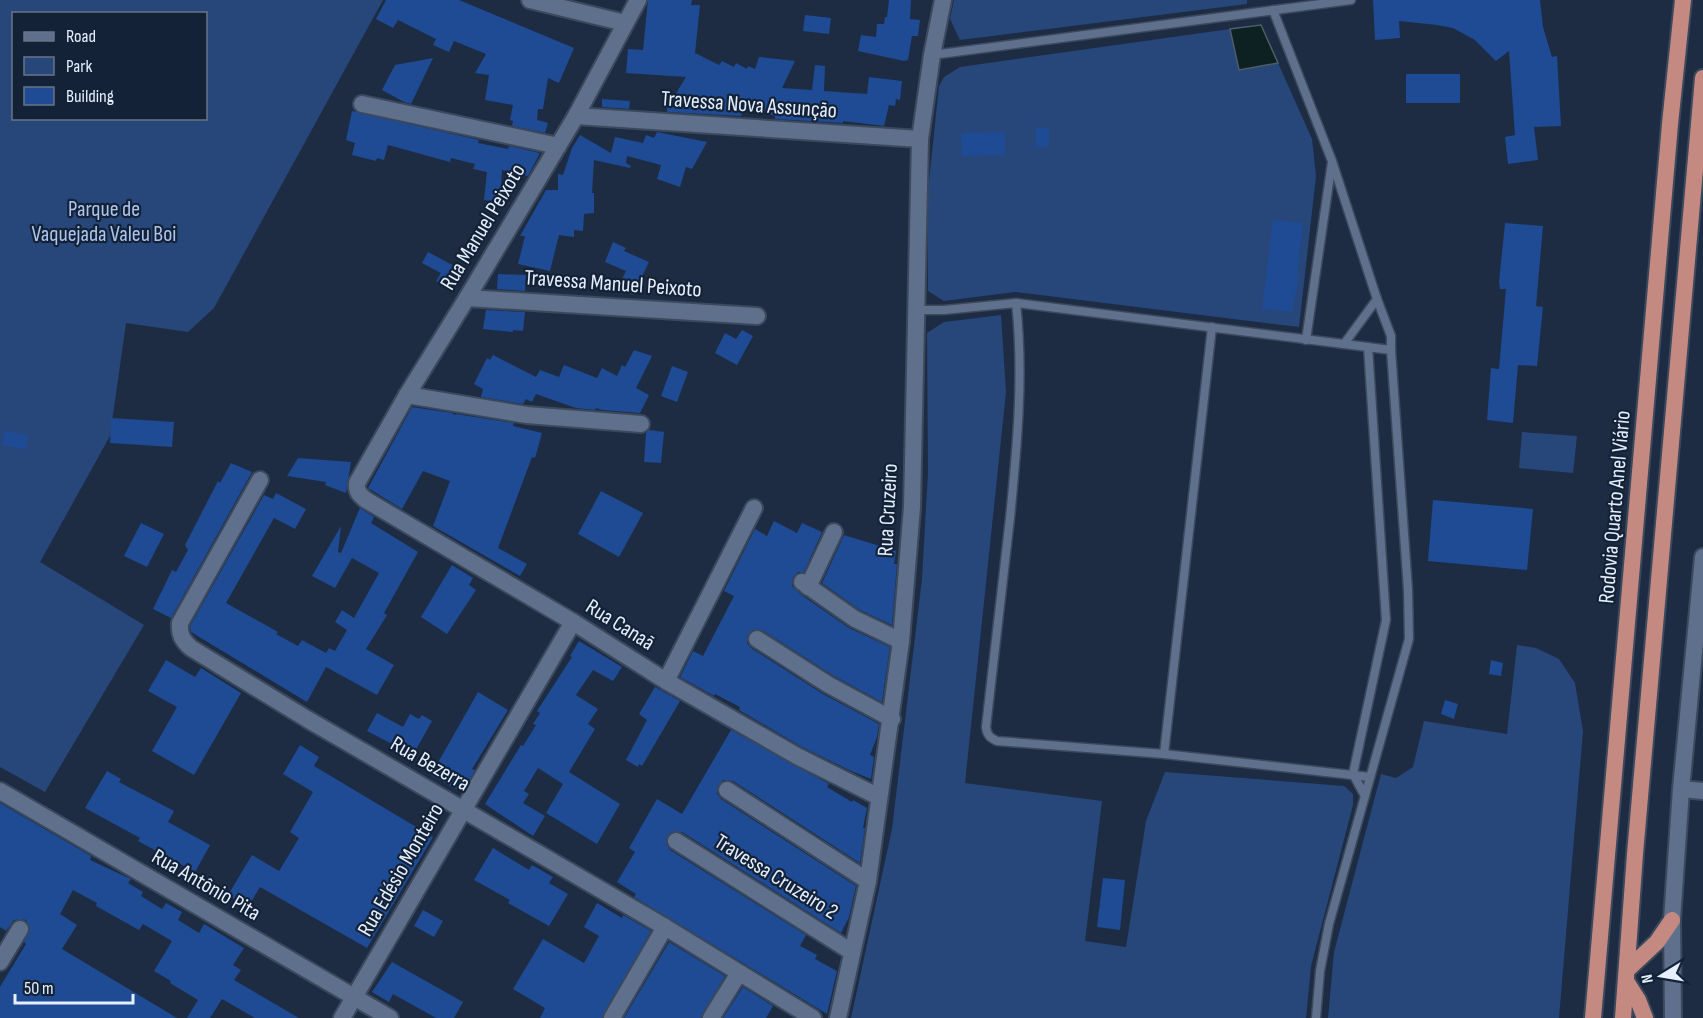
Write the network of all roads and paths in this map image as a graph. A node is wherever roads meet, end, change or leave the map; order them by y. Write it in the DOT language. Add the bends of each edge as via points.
graph roads {
  1 [pos="530,0"];
  2 [pos="638,0"];
  3 [pos="943,0"];
  4 [pos="1351,0"];
  5 [pos="1683,0"];
  6 [pos="1273,10"];
  7 [pos="625,23"];
  8 [pos="932,55"];
  9 [pos="1703,78"];
  10 [pos="362,104"];
  11 [pos="576,116"];
  12 [pos="920,139"];
  13 [pos="558,146"];
  14 [pos="1332,161"];
  15 [pos="467,298"];
  16 [pos="1377,299"];
  17 [pos="1016,303"];
  18 [pos="916,310"];
  19 [pos="757,316"];
  20 [pos="1212,327"];
  21 [pos="1306,340"];
  22 [pos="1344,344"];
  23 [pos="1368,347"];
  24 [pos="1391,350"];
  25 [pos="407,395"];
  26 [pos="641,424"];
  27 [pos="362,475"];
  28 [pos="260,480"];
  29 [pos="754,508"];
  30 [pos="834,532"];
  31 [pos="1703,557"];
  32 [pos="573,622"];
  33 [pos="757,639"];
  34 [pos="901,642"];
  35 [pos="666,681"];
  36 [pos="892,719"];
  37 [pos="1164,754"];
  38 [pos="1353,774"];
  39 [pos="1370,777"];
  40 [pos="1681,789"];
  41 [pos="727,790"];
  42 [pos="0,791"];
  43 [pos="1703,791"];
  44 [pos="1365,796"];
  45 [pos="879,797"];
  46 [pos="462,809"];
  47 [pos="676,841"];
  48 [pos="868,880"];
  49 [pos="1672,920"];
  50 [pos="665,927"];
  51 [pos="20,929"];
  52 [pos="852,952"];
  53 [pos="0,962"];
  54 [pos="739,973"];
  55 [pos="1627,975"];
  56 [pos="353,998"];
  57 [pos="342,1018"];
  58 [pos="390,1018"];
  59 [pos="612,1018"];
  60 [pos="711,1018"];
  61 [pos="813,1018"];
  62 [pos="838,1018"];
  63 [pos="1316,1018"];
  64 [pos="1593,1018"];
  65 [pos="1623,1018"];
  66 [pos="1645,1018"];
  67 [pos="1673,1018"];
  1 -- 7 [label="street"];
  2 -- 7 [label="street, Rua Manuel Peixoto"];
  3 -- 8 [label="street, Rua Cruzeiro"];
  4 -- 6 [label="lane"];
  5 -- 64 [label="highway, Rodovia Quarto Anel Viário"];
  6 -- 8 [label="lane"];
  6 -- 14 [label="lane"];
  7 -- 11 [label="street, Rua Manuel Peixoto"];
  8 -- 12 [label="street, Rua Cruzeiro"];
  9 -- 55 [label="highway"];
  10 -- 13 [label="street"];
  11 -- 12 [label="street, Travessa Nova Assunção"];
  11 -- 13 [label="street, Rua Manuel Peixoto"];
  12 -- 18 [label="street, Rua Cruzeiro"];
  13 -- 15 [label="street, Rua Manuel Peixoto"];
  14 -- 16 [label="lane"];
  14 -- 21 [label="lane"];
  15 -- 19 [label="street, Travessa Manuel Peixoto"];
  15 -- 25 [label="street, Rua Manuel Peixoto"];
  16 -- 22 [label="lane"];
  16 -- 24 [label="lane" via="1391,336"];
  17 -- 18 [label="lane"];
  17 -- 20 [label="lane"];
  17 -- 37 [label="lane" via="1020,337 1016,460 987,734 997,741"];
  18 -- 34 [label="street, Rua Cruzeiro" via="912,507"];
  20 -- 21 [label="lane"];
  20 -- 37 [label="lane"];
  21 -- 22 [label="lane"];
  22 -- 23 [label="lane"];
  23 -- 24 [label="lane"];
  23 -- 38 [label="lane" via="1386,620"];
  24 -- 39 [label="lane" via="1409,639"];
  25 -- 26 [label="street" via="526,415"];
  25 -- 27 [label="street, Rua Manuel Peixoto"];
  27 -- 32 [label="street, Rua Canaã" via="357,489 366,500"];
  28 -- 46 [label="street, Rua Bezerra" via="180,623 181,637 190,648"];
  29 -- 35 [label="street"];
  30 -- 34 [label="street" via="805,584 855,619"];
  31 -- 40 [label="street"];
  32 -- 35 [label="street, Rua Canaã"];
  32 -- 46 [label="street, Rua Edésio Monteiro"];
  33 -- 36 [label="street"];
  34 -- 36 [label="street, Rua Cruzeiro"];
  35 -- 45 [label="street, Rua Canaã" via="797,756"];
  36 -- 45 [label="street, Rua Cruzeiro"];
  37 -- 38 [label="lane"];
  38 -- 39 [label="lane"];
  38 -- 44 [label="lane"];
  39 -- 44 [label="lane"];
  40 -- 43 [label="street"];
  40 -- 49 [label="street"];
  41 -- 48 [label="street"];
  42 -- 56 [label="street, Rua Antônio Pita"];
  44 -- 63 [label="lane" via="1329,924"];
  45 -- 48 [label="street, Rua Cruzeiro"];
  46 -- 50 [label="street, Rua Bezerra"];
  46 -- 56 [label="street, Rua Edésio Monteiro"];
  47 -- 52 [label="street, Travessa Cruzeiro 2"];
  48 -- 52 [label="street, Rua Cruzeiro"];
  49 -- 55 [label="highway"];
  49 -- 67 [label="street"];
  50 -- 54 [label="street, Rua Bezerra"];
  50 -- 59 [label="street"];
  51 -- 53 [label="street"];
  52 -- 62 [label="street, Rua Cruzeiro"];
  54 -- 60 [label="street"];
  54 -- 61 [label="street, Rua Bezerra"];
  55 -- 65 [label="highway"];
  55 -- 66 [label="highway"];
  56 -- 57 [label="street, Rua Edésio Monteiro"];
  56 -- 58 [label="street, Rua Antônio Pita"];
}
